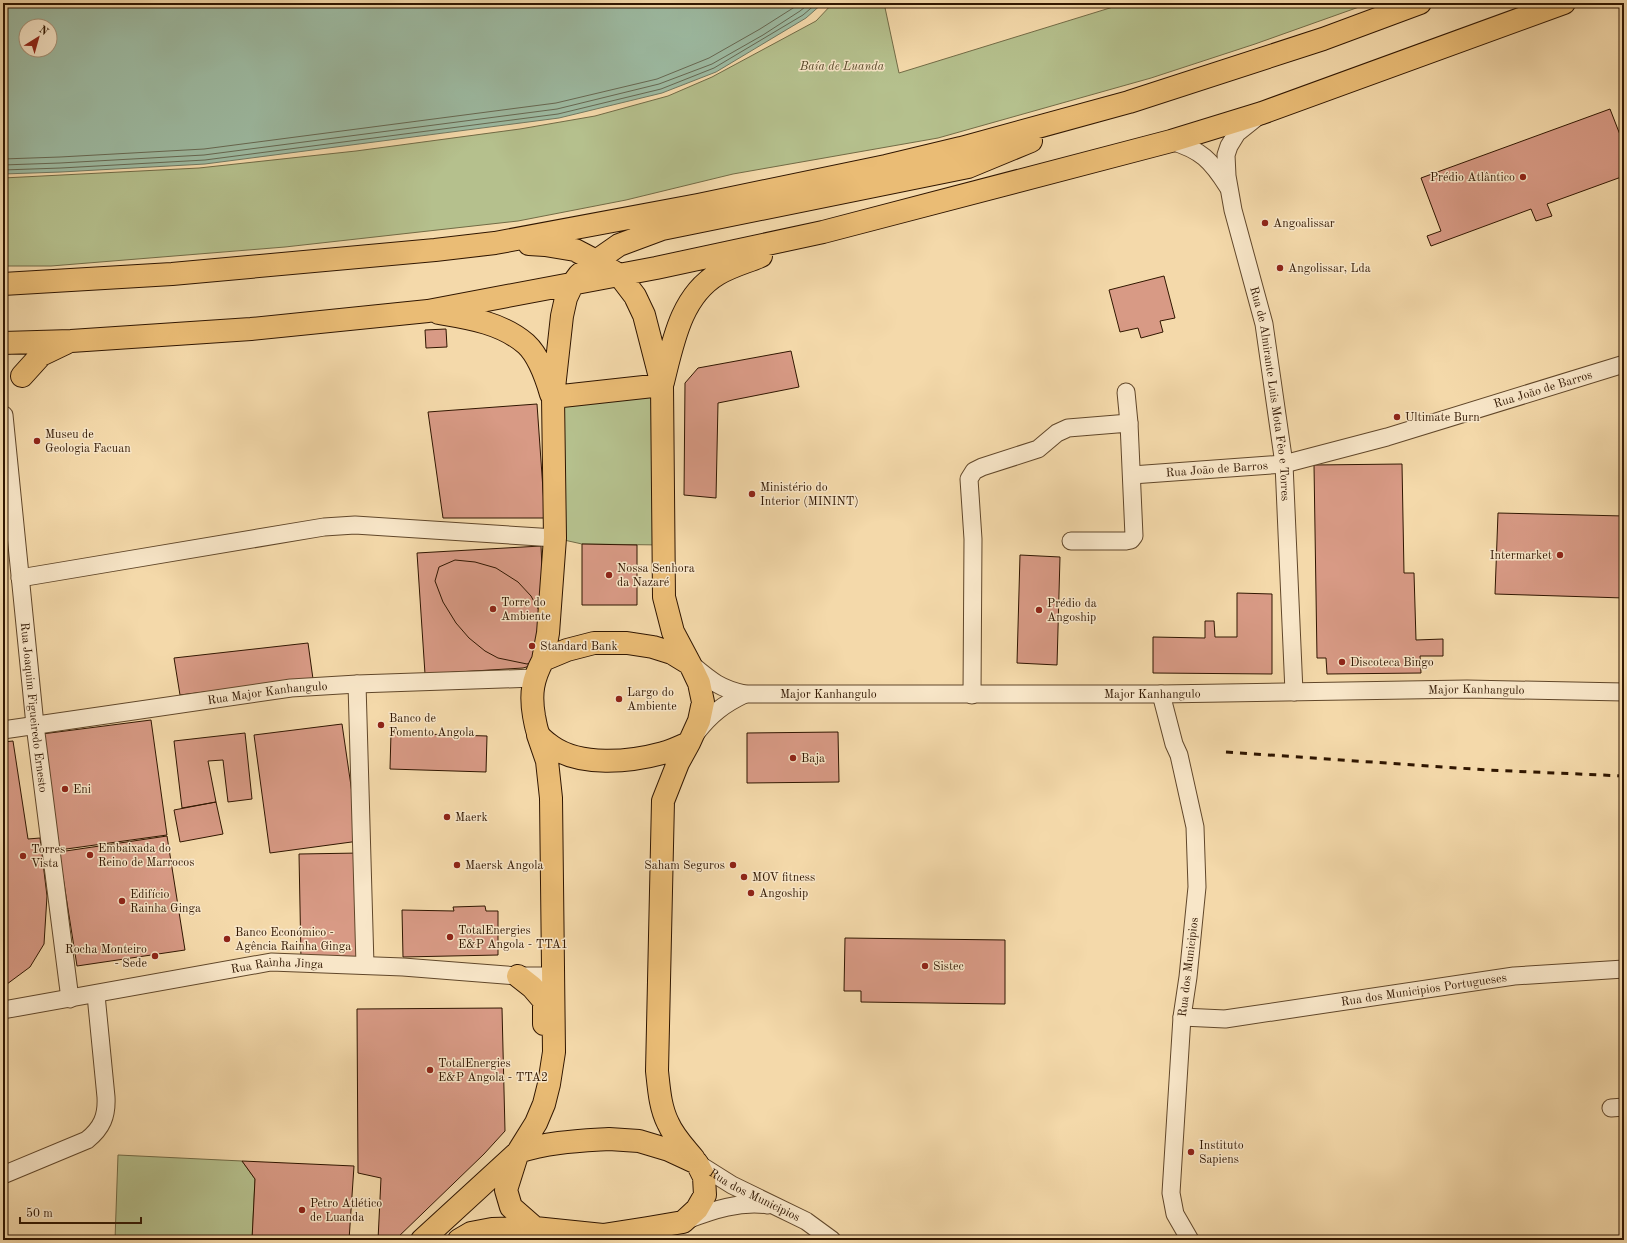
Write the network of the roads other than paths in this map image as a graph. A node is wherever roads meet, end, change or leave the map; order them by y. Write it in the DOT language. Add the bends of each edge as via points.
graph roads {
  1 [pos="1420,3"];
  2 [pos="1564,3"];
  3 [pos="1129,102"];
  4 [pos="1262,112"];
  5 [pos="1171,141"];
  6 [pos="1230,190"];
  7 [pos="823,232"];
  8 [pos="495,243"];
  9 [pos="596,261"];
  10 [pos="619,275"];
  11 [pos="573,283"];
  12 [pos="6,285"];
  13 [pos="428,311"];
  14 [pos="71,341"];
  15 [pos="3,343"];
  16 [pos="1624,364"];
  17 [pos="22,376"];
  18 [pos="662,385"];
  19 [pos="1126,392"];
  20 [pos="553,397"];
  21 [pos="4,415"];
  22 [pos="1129,423"];
  23 [pos="1284,464"];
  24 [pos="1132,475"];
  25 [pos="555,538"];
  26 [pos="1071,541"];
  27 [pos="10,543"];
  28 [pos="20,578"];
  29 [pos="690,664"];
  30 [pos="539,669"];
  31 [pos="357,684"];
  32 [pos="1294,692"];
  33 [pos="1624,692"];
  34 [pos="745,694"];
  35 [pos="1162,694"];
  36 [pos="972,695"];
  37 [pos="35,725"];
  38 [pos="3,730"];
  39 [pos="538,735"];
  40 [pos="689,742"];
  41 [pos="365,965"];
  42 [pos="1624,968"];
  43 [pos="518,976"];
  44 [pos="554,976"];
  45 [pos="96,995"];
  46 [pos="70,999"];
  47 [pos="3,1010"];
  48 [pos="1182,1017"];
  49 [pos="518,1152"];
  50 [pos="697,1163"];
  51 [pos="3,1175"];
  52 [pos="776,1206"];
  53 [pos="683,1222"];
  54 [pos="535,1228"];
  55 [pos="424,1238"];
  56 [pos="459,1240"];
  57 [pos="553,1240"];
  58 [pos="665,1240"];
  59 [pos="832,1240"];
  60 [pos="1190,1240"];
  1 -- 3 [label="main road" via="1323,39"];
  2 -- 4 [label="main road"];
  3 -- 8 [label="main road" via="886,166"];
  3 -- 9 [label="main road" via="968,166 662,229 619,245"];
  4 -- 5 [label="main road"];
  4 -- 6 [label="street, Rua de Almirante Luis Mota Fêo e Torres" via="1237,134 1229,146 1226,155"];
  5 -- 6 [label="street" via="1189,146 1203,156 1213,165"];
  5 -- 7 [label="main road"];
  6 -- 23 [label="street, Rua de Almirante Luis Mota Fêo e Torres" via="1233,210 1264,324"];
  7 -- 10 [label="main road"];
  7 -- 18 [label="main road" via="719,273 702,285 684,311"];
  8 -- 9 [label="main road" via="545,245 575,250"];
  8 -- 12 [label="main road" via="172,274"];
  9 -- 10 [label="main road"];
  9 -- 11 [label="main road"];
  10 -- 11 [label="main road"];
  10 -- 18 [label="main road" via="635,296 644,315"];
  11 -- 13 [label="main road"];
  11 -- 20 [label="main road" via="562,316"];
  13 -- 14 [label="main road" via="251,329"];
  13 -- 20 [label="main road" via="499,327 526,345 536,358"];
  14 -- 15 [label="main road"];
  14 -- 17 [label="main road" via="41,355"];
  16 -- 23 [label="street, Rua João de Barros" via="1387,437"];
  18 -- 20 [label="main road"];
  18 -- 29 [label="main road" via="664,597 673,632"];
  19 -- 22 [label="street"];
  20 -- 25 [label="main road"];
  21 -- 27 [label="street, Rua Joaquim Figueiredo Ernesto"];
  22 -- 24 [label="street"];
  22 -- 36 [label="street" via="1068,428 1057,433 1038,449 982,467 971,475 969,479 973,539"];
  23 -- 24 [label="street, Rua João de Barros"];
  23 -- 32 [label="street, Rua de Almirante Luis Mota Fêo e Torres"];
  24 -- 26 [label="street" via="1134,536 1131,540"];
  25 -- 28 [label="street" via="355,525 324,527"];
  25 -- 30 [label="main road" via="548,633"];
  27 -- 28 [label="street, Rua Joaquim Figueiredo Ernesto"];
  28 -- 37 [label="street, Rua Joaquim Figueiredo Ernesto"];
  29 -- 30 [label="main road" via="672,653 653,647 627,643 594,643 567,650"];
  29 -- 34 [label="street, Major Kanhangulo" via="727,690"];
  29 -- 40 [label="main road" via="699,683 703,702 699,721"];
  30 -- 31 [label="street, Rua Major Kanhangulo"];
  30 -- 39 [label="main road" via="532,708"];
  31 -- 37 [label="street, Rua Major Kanhangulo" via="291,688"];
  31 -- 41 [label="street"];
  32 -- 33 [label="street, Major Kanhangulo" via="1467,689"];
  32 -- 35 [label="street, Major Kanhangulo"];
  34 -- 36 [label="street, Major Kanhangulo"];
  34 -- 40 [label="street" via="727,702 713,713"];
  35 -- 36 [label="street, Major Kanhangulo"];
  35 -- 48 [label="street, Rua dos Municipios" via="1195,827 1197,887"];
  37 -- 38 [label="street, Rua Major Kanhangulo"];
  37 -- 46 [label="street, Rua Joaquim Figueiredo Ernesto"];
  39 -- 40 [label="main road" via="562,754 576,759 634,759 665,753"];
  39 -- 44 [label="main road" via="547,761 551,798"];
  40 -- 50 [label="main road" via="663,801 657,1071 660,1097 668,1124"];
  41 -- 43 [label="street, Rua Rainha Jinga"];
  41 -- 45 [label="street, Rua Rainha Jinga" via="272,962"];
  42 -- 48 [label="street, Rua dos Municipios Portugueses" via="1514,976 1225,1019"];
  43 -- 44 [label="street, Rua Rainha Jinga"];
  43 -- 55 [label="main road" via="544,1001 543,1051 533,1107 506,1146 467,1183"];
  44 -- 49 [label="main road" via="554,1052 549,1084 536,1123"];
  45 -- 46 [label="street, Rua Rainha Jinga"];
  45 -- 51 [label="street" via="106,1097 102,1123 87,1140"];
  46 -- 47 [label="street, Rua Rainha Jinga"];
  48 -- 60 [label="street, Rua dos Municipios" via="1172,1193 1175,1214"];
  49 -- 50 [label="main road" via="560,1142 609,1139 639,1142 669,1150"];
  49 -- 54 [label="main road" via="506,1190 511,1207"];
  49 -- 55 [label="main road"];
  50 -- 52 [label="street, Rua dos Municipios" via="732,1185"];
  50 -- 53 [label="main road" via="704,1177 705,1196 697,1209"];
  52 -- 53 [label="street" via="727,1206"];
  52 -- 59 [label="street, Rua dos Municipios" via="806,1221"];
  53 -- 54 [label="main road" via="602,1234"];
  53 -- 58 [label="main road"];
  54 -- 56 [label="main road" via="492,1229 472,1233"];
  54 -- 57 [label="main road"];
}
